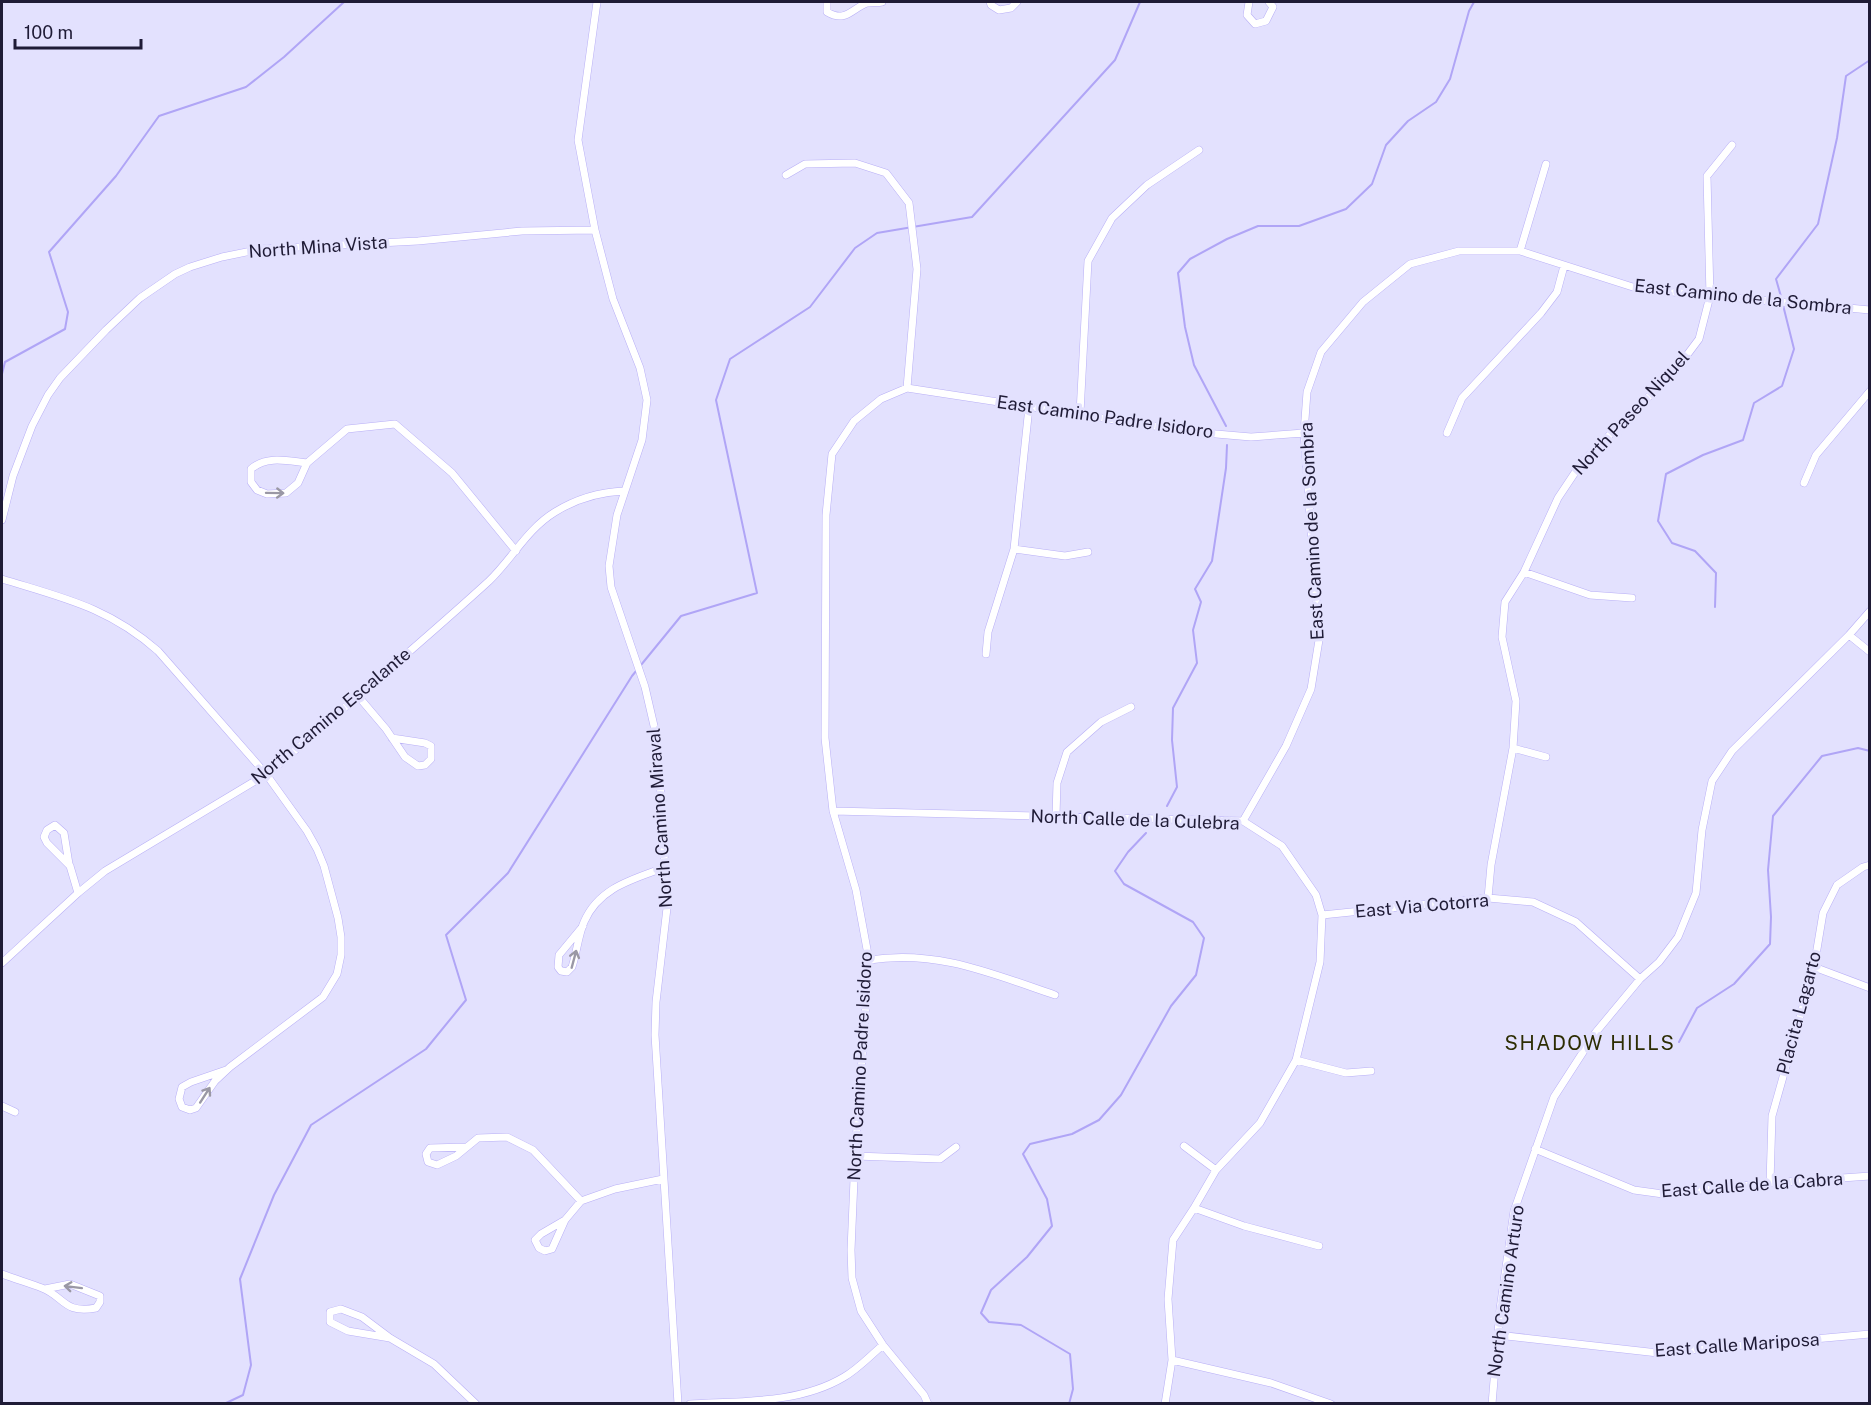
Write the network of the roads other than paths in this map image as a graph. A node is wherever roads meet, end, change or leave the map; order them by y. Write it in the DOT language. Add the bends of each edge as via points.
graph roads {
  1 [pos="597,2"];
  2 [pos="827,2"];
  3 [pos="866,2"];
  4 [pos="882,2"];
  5 [pos="990,2"];
  6 [pos="1017,2"];
  7 [pos="1249,2"];
  8 [pos="1269,2"];
  9 [pos="1732,145"];
  10 [pos="1199,150"];
  11 [pos="1546,164"];
  12 [pos="786,175"];
  13 [pos="595,230"];
  14 [pos="1520,251"];
  15 [pos="1564,266"];
  16 [pos="1710,296"];
  17 [pos="1869,310"];
  18 [pos="907,388"];
  19 [pos="1869,391"];
  20 [pos="1029,407"];
  21 [pos="1080,413"];
  22 [pos="1304,433"];
  23 [pos="1447,433"];
  24 [pos="307,463"];
  25 [pos="1804,483"];
  26 [pos="624,491"];
  27 [pos="2,520"];
  28 [pos="1014,549"];
  29 [pos="516,550"];
  30 [pos="1088,552"];
  31 [pos="1524,572"];
  32 [pos="2,579"];
  33 [pos="1632,598"];
  34 [pos="1869,611"];
  35 [pos="1849,635"];
  36 [pos="1869,652"];
  37 [pos="986,654"];
  38 [pos="358,696"];
  39 [pos="1131,708"];
  40 [pos="392,738"];
  41 [pos="1513,748"];
  42 [pos="1546,758"];
  43 [pos="266,774"];
  44 [pos="833,811"];
  45 [pos="1056,816"];
  46 [pos="1243,821"];
  47 [pos="1869,865"];
  48 [pos="70,866"];
  49 [pos="666,867"];
  50 [pos="78,893"];
  51 [pos="1488,898"];
  52 [pos="1322,915"];
  53 [pos="583,926"];
  54 [pos="869,960"];
  55 [pos="2,963"];
  56 [pos="1814,967"];
  57 [pos="1640,979"];
  58 [pos="1869,988"];
  59 [pos="1055,995"];
  60 [pos="1296,1060"];
  61 [pos="226,1070"];
  62 [pos="1371,1071"];
  63 [pos="2,1106"];
  64 [pos="15,1112"];
  65 [pos="1184,1146"];
  66 [pos="466,1147"];
  67 [pos="956,1148"];
  68 [pos="1535,1149"];
  69 [pos="855,1156"];
  70 [pos="1216,1170"];
  71 [pos="1869,1176"];
  72 [pos="663,1179"];
  73 [pos="1770,1183"];
  74 [pos="581,1201"];
  75 [pos="1194,1208"];
  76 [pos="565,1220"];
  77 [pos="1319,1246"];
  78 [pos="2,1274"];
  79 [pos="45,1289"];
  80 [pos="1869,1334"];
  81 [pos="1498,1335"];
  82 [pos="390,1338"];
  83 [pos="883,1345"];
  84 [pos="1172,1360"];
  85 [pos="476,1404"];
  86 [pos="678,1404"];
  87 [pos="690,1404"];
  88 [pos="928,1404"];
  89 [pos="1165,1404"];
  90 [pos="1330,1404"];
  91 [pos="1492,1404"];
  1 -- 13 [label="street, North Camino Miraval" via="578,140"];
  2 -- 3 [label="street" via="827,12 835,16 848,15"];
  3 -- 4 [label="street"];
  5 -- 6 [label="street" via="999,10 1011,8"];
  7 -- 8 [label="street" via="1247,15 1255,24 1266,21 1273,8"];
  9 -- 16 [label="street, North Paseo Niquel" via="1707,176"];
  10 -- 21 [label="street" via="1147,186 1112,218 1088,261"];
  11 -- 14 [label="street"];
  12 -- 18 [label="street" via="805,164 855,163 886,173 909,203 917,269"];
  13 -- 26 [label="street, North Camino Miraval" via="613,299 646,390 642,440"];
  13 -- 27 [label="street, North Mina Vista" via="261,249 182,270 140,298 54,387 32,426"];
  14 -- 15 [label="street, East Camino de la Sombra"];
  14 -- 22 [label="street, East Camino de la Sombra" via="1459,250 1410,264 1363,302 1321,352 1307,392"];
  15 -- 16 [label="street, East Camino de la Sombra" via="1639,289"];
  15 -- 23 [label="street" via="1557,292 1462,398"];
  16 -- 17 [label="street, East Camino de la Sombra"];
  16 -- 31 [label="street, North Paseo Niquel" via="1699,339 1675,371 1582,462 1558,498"];
  18 -- 20 [label="street, East Camino Padre Isidoro"];
  18 -- 44 [label="street, North Camino Padre Isidoro" via="881,399 854,421 832,454 826,514 825,738"];
  19 -- 25 [label="street" via="1816,455"];
  20 -- 21 [label="street, East Camino Padre Isidoro"];
  20 -- 28 [label="street"];
  21 -- 22 [label="street, East Camino Padre Isidoro" via="1193,432 1251,437"];
  22 -- 46 [label="street, East Camino de la Sombra" via="1319,640 1311,689 1286,746"];
  24 -- 24 [label="street, one-way" via="272,459 258,462 251,469 251,482 267,494 286,493 298,483"];
  24 -- 29 [label="street" via="347,429 395,424 452,473"];
  26 -- 29 [label="street, North Camino Escalante" via="593,495 555,511"];
  26 -- 49 [label="street, North Camino Miraval" via="609,555 610,577 655,724"];
  28 -- 30 [label="street" via="1065,556"];
  28 -- 37 [label="street" via="988,632"];
  29 -- 38 [label="street, North Camino Escalante" via="491,579"];
  31 -- 33 [label="street" via="1590,595"];
  31 -- 41 [label="street, North Paseo Niquel" via="1505,602 1502,637 1516,701"];
  32 -- 43 [label="street" via="108,615 140,636"];
  34 -- 35 [label="street, North Camino Arturo"];
  35 -- 36 [label="street"];
  35 -- 57 [label="street, North Camino Arturo" via="1732,751 1712,781 1696,893 1678,937"];
  38 -- 40 [label="street"];
  38 -- 43 [label="street, North Camino Escalante"];
  39 -- 45 [label="street" via="1101,722 1067,752 1057,783"];
  40 -- 40 [label="street" via="405,757 418,766 431,759 431,746"];
  41 -- 42 [label="street"];
  41 -- 51 [label="street, North Paseo Niquel"];
  43 -- 50 [label="street, North Camino Escalante" via="115,864"];
  43 -- 61 [label="street" via="321,857 340,927 340,965 323,997"];
  44 -- 45 [label="street, North Calle de la Culebra"];
  44 -- 54 [label="street, North Camino Padre Isidoro" via="856,890"];
  45 -- 46 [label="street, North Calle de la Culebra"];
  46 -- 52 [label="street, North Calle de la Culebra" via="1282,846 1316,895"];
  47 -- 56 [label="street, Placita Lagarto" via="1837,885 1823,914"];
  48 -- 48 [label="street" via="64,833 55,825 44,837"];
  48 -- 50 [label="street"];
  49 -- 53 [label="street" via="607,892 592,907"];
  49 -- 72 [label="street, North Camino Miraval" via="665,928 655,1018"];
  50 -- 55 [label="street, North Camino Escalante"];
  51 -- 52 [label="street, East Via Cotorra"];
  51 -- 57 [label="street, East Via Cotorra" via="1533,902 1576,922"];
  52 -- 60 [label="street, North Calle de la Culebra" via="1320,962"];
  53 -- 53 [label="street, one-way" via="558,958 561,971 572,967"];
  54 -- 59 [label="street" via="889,956 955,962"];
  54 -- 69 [label="street, North Camino Padre Isidoro"];
  56 -- 58 [label="street"];
  56 -- 73 [label="street, Placita Lagarto" via="1772,1116"];
  57 -- 68 [label="street, North Camino Arturo" via="1596,1032 1554,1097"];
  60 -- 62 [label="street" via="1346,1073"];
  60 -- 70 [label="street, North Calle de la Culebra" via="1260,1123"];
  61 -- 61 [label="street, one-way" via="182,1087 182,1107 196,1108"];
  63 -- 64 [label="street"];
  65 -- 70 [label="street"];
  66 -- 66 [label="street" via="437,1165 428,1162 426,1154 430,1148"];
  66 -- 74 [label="street" via="478,1138 507,1137 533,1150"];
  67 -- 69 [label="street" via="940,1159"];
  68 -- 73 [label="street, East Calle de la Cabra" via="1634,1190 1663,1194"];
  68 -- 81 [label="street, North Camino Arturo" via="1514,1211"];
  69 -- 83 [label="street, North Camino Padre Isidoro" via="852,1278 861,1311"];
  70 -- 75 [label="street, North Calle de la Culebra"];
  71 -- 73 [label="street, East Calle de la Cabra"];
  72 -- 74 [label="street"];
  72 -- 86 [label="street, North Camino Miraval"];
  74 -- 76 [label="street"];
  75 -- 77 [label="street"];
  75 -- 84 [label="street, North Calle de la Culebra" via="1173,1240 1168,1299"];
  76 -- 76 [label="street" via="535,1240 539,1248 552,1249"];
  78 -- 79 [label="street"];
  79 -- 79 [label="street, one-way" via="64,1304 83,1310 96,1308 100,1302 100,1296 70,1284"];
  80 -- 81 [label="street, East Calle Mariposa" via="1658,1353"];
  81 -- 91 [label="street, North Camino Arturo"];
  82 -- 82 [label="street" via="348,1331 330,1322 330,1312 341,1310 362,1317"];
  82 -- 85 [label="street" via="434,1364"];
  83 -- 87 [label="street" via="845,1377 813,1391 762,1400"];
  83 -- 88 [label="street, North Camino Padre Isidoro"];
  84 -- 89 [label="street, North Calle de la Culebra"];
  84 -- 90 [label="street" via="1271,1383"];
}
